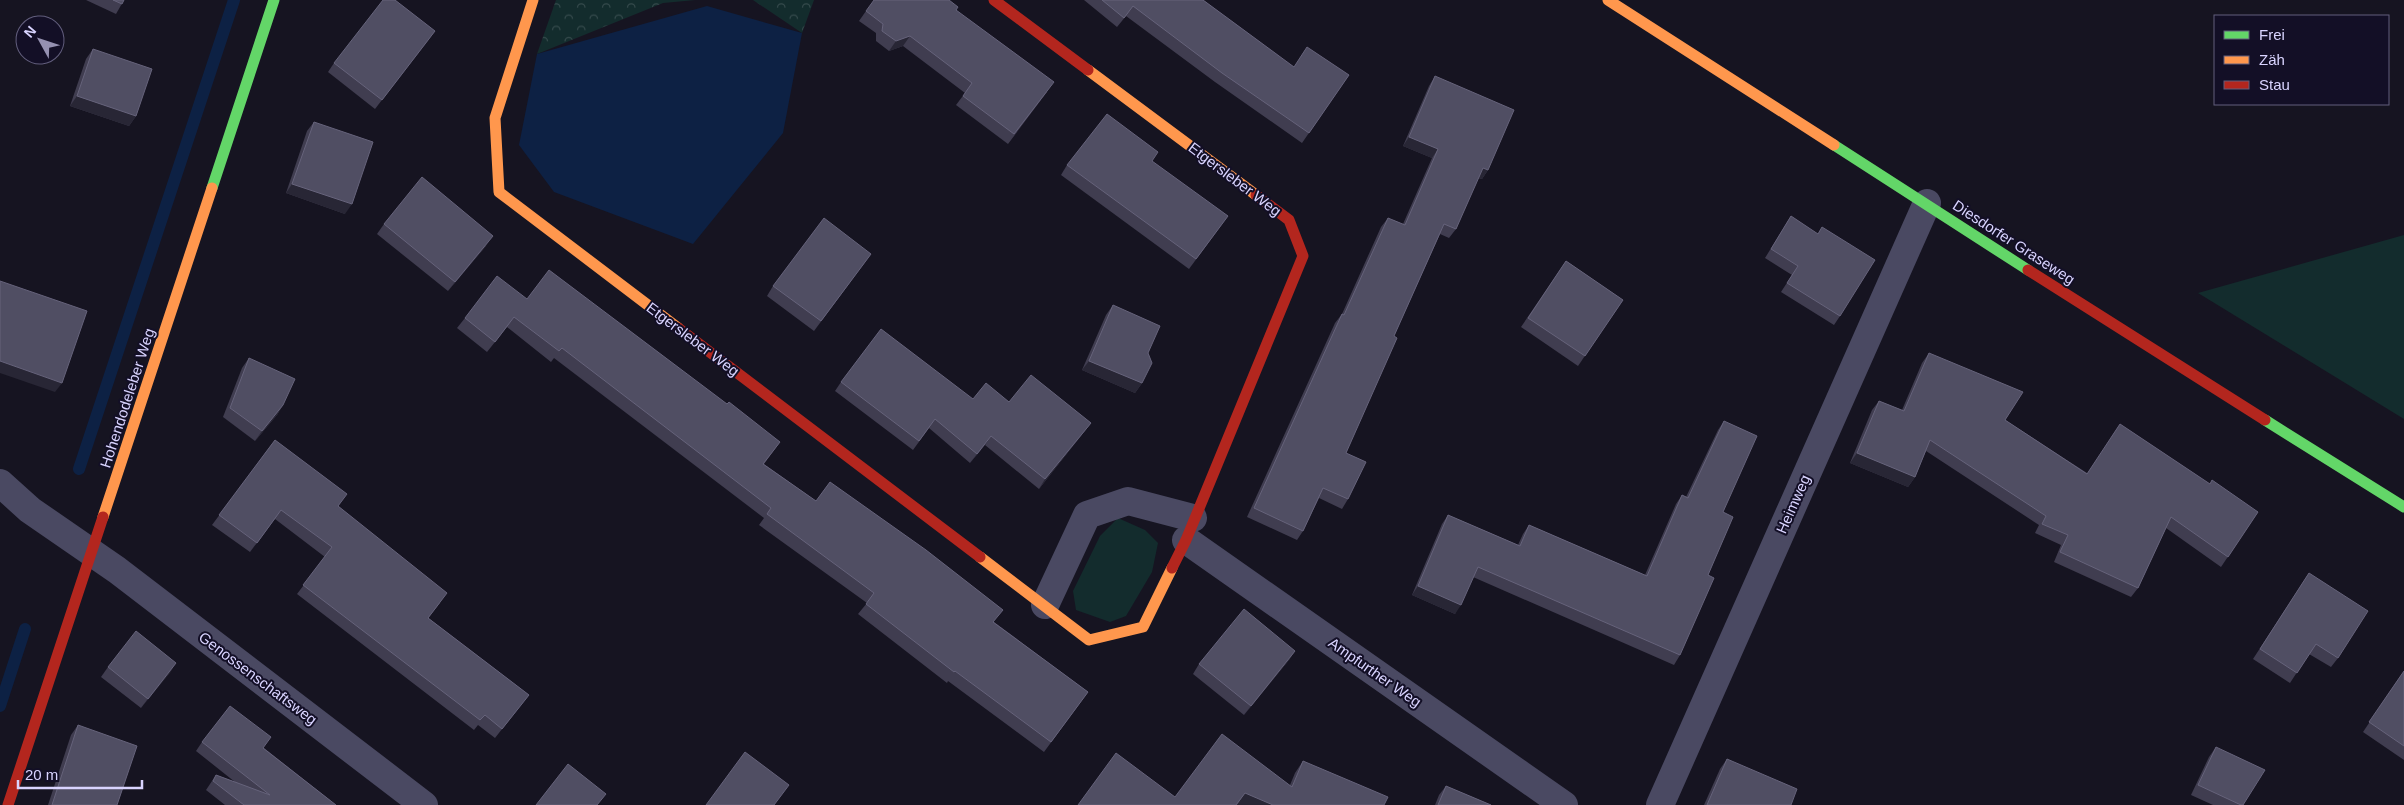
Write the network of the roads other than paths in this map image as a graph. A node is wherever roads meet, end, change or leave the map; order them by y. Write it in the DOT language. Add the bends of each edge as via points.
graph roads {
  1 [pos="274,0"];
  2 [pos="532,0"];
  3 [pos="994,0"];
  4 [pos="1608,0"];
  5 [pos="1927,203"];
  6 [pos="0,483"];
  7 [pos="2404,508"];
  8 [pos="1190,529"];
  9 [pos="92,552"];
  10 [pos="1045,605"];
  11 [pos="8,805"];
  12 [pos="424,805"];
  13 [pos="1564,805"];
  14 [pos="1660,805"];
  1 -- 9 [label="street, Hohendodeleber Weg"];
  2 -- 10 [label="street, Etgersleber Weg" via="495,118 498,192"];
  3 -- 8 [label="street, Etgersleber Weg" via="1289,220 1303,256"];
  4 -- 5 [label="street, Diesdorfer Graseweg"];
  5 -- 7 [label="street, Diesdorfer Graseweg" via="2130,336"];
  5 -- 14 [label="street, Heimweg"];
  6 -- 9 [label="street, Genossenschaftsweg" via="30,510"];
  8 -- 10 [label="street" via="1128,501 1088,515"];
  8 -- 10 [label="street, Etgersleber Weg" via="1143,627 1089,640"];
  8 -- 13 [label="street, Ampfurther Weg"];
  9 -- 11 [label="street, Hohendodeleber Weg"];
  9 -- 12 [label="street, Genossenschaftsweg"];
}
